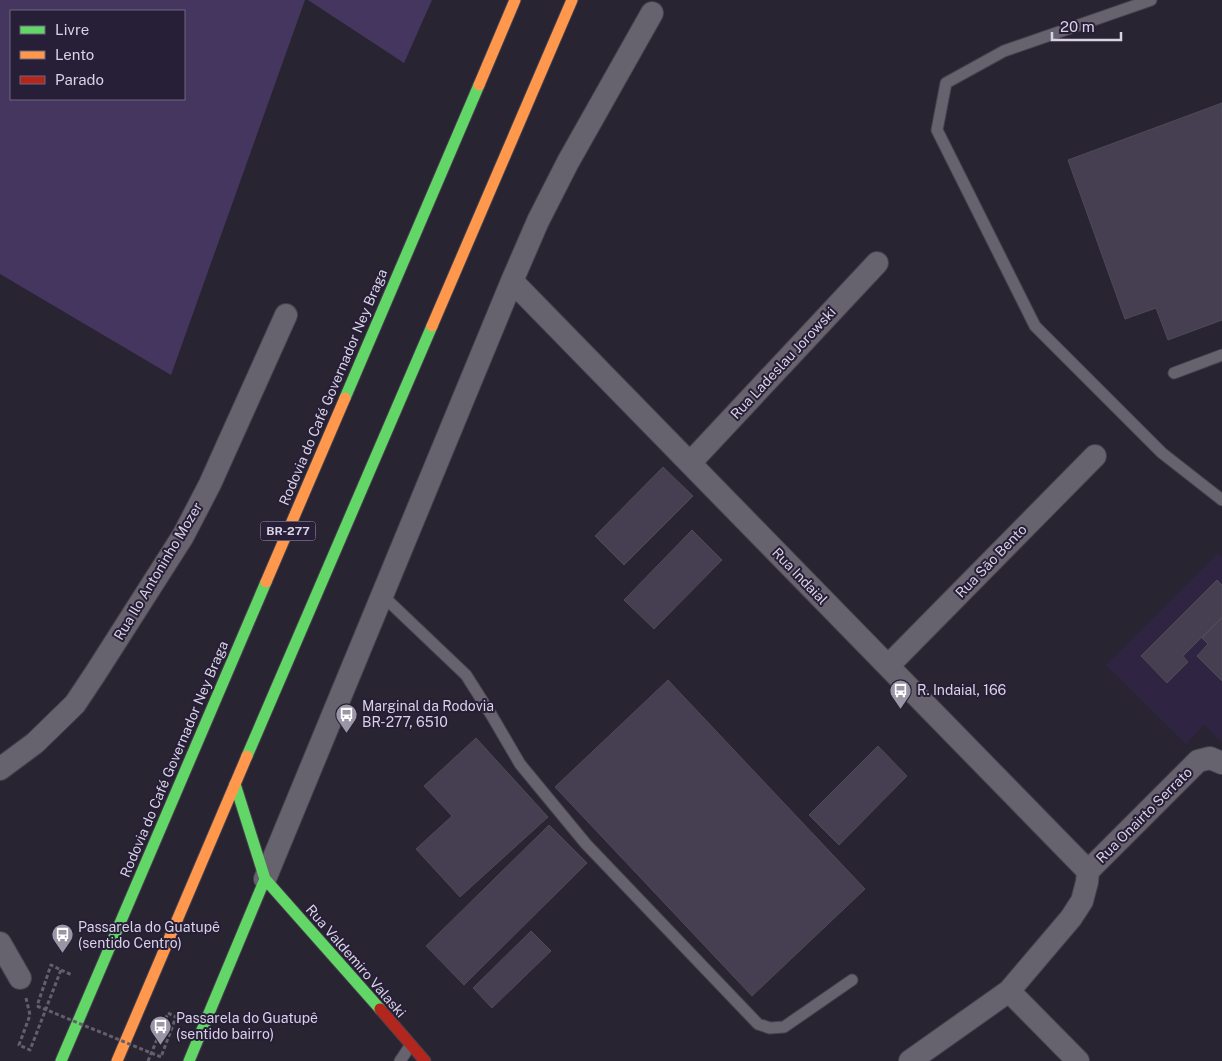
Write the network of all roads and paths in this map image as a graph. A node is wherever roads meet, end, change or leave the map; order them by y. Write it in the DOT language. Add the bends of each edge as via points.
graph roads {
  1 [pos="515,0"];
  2 [pos="572,0"];
  3 [pos="1151,0"];
  4 [pos="652,12"];
  5 [pos="877,263"];
  6 [pos="512,281"];
  7 [pos="286,315"];
  8 [pos="1222,355"];
  9 [pos="1174,373"];
  10 [pos="1095,456"];
  11 [pos="690,463"];
  12 [pos="1222,500"];
  13 [pos="382,594"];
  14 [pos="888,666"];
  15 [pos="1222,763"];
  16 [pos="0,770"];
  17 [pos="235,784"];
  18 [pos="1088,871"];
  19 [pos="265,879"];
  20 [pos="0,943"];
  21 [pos="20,978"];
  22 [pos="852,980"];
  23 [pos="1009,991"];
  24 [pos="410,1046"];
  25 [pos="61,1061"];
  26 [pos="117,1061"];
  27 [pos="148,1061"];
  28 [pos="189,1061"];
  29 [pos="400,1061"];
  30 [pos="425,1061"];
  31 [pos="910,1061"];
  32 [pos="1078,1061"];
  1 -- 25 [label="main road, Rodovia do Café Governador Ney Braga / BR-277"];
  2 -- 17 [label="main road"];
  3 -- 12 [label="lane" via="1004,51 946,83 937,130 1035,326 1162,453"];
  4 -- 6 [label="street" via="568,162"];
  5 -- 11 [label="street, Rua Ladeslau Jorowski"];
  6 -- 11 [label="street, Rua Indaial"];
  6 -- 13 [label="street"];
  7 -- 16 [label="street, Rua Ilo Antoninho Mozer" via="210,484 183,536 74,704 35,744"];
  8 -- 9 [label="lane"];
  10 -- 14 [label="street, Rua São Bento"];
  11 -- 14 [label="street, Rua Indaial"];
  13 -- 19 [label="street"];
  13 -- 22 [label="lane" via="466,675 520,764 586,844 758,1024 770,1028 784,1027"];
  14 -- 18 [label="street, Rua Indaial"];
  15 -- 18 [label="street, Rua Onairto Serrato" via="1210,758 1198,761"];
  17 -- 19 [label="main road"];
  17 -- 26 [label="main road"];
  18 -- 23 [label="street, Rua Onairto Serrato" via="1082,901 1071,918"];
  19 -- 24 [label="main road, Rua Valdemiro Valaski"];
  19 -- 28 [label="main road"];
  20 -- 21 [label="street"];
  21 -- 27 [label="path, bridge" via="30,1015 19,1046 30,1050 61,970 51,965 36,1006 161,1057 176,1017 168,1012"];
  23 -- 31 [label="street, Rua Onairto Serrato"];
  23 -- 32 [label="street"];
  24 -- 29 [label="lane"];
  24 -- 30 [label="main road, Rua Valdemiro Valaski"];
}
